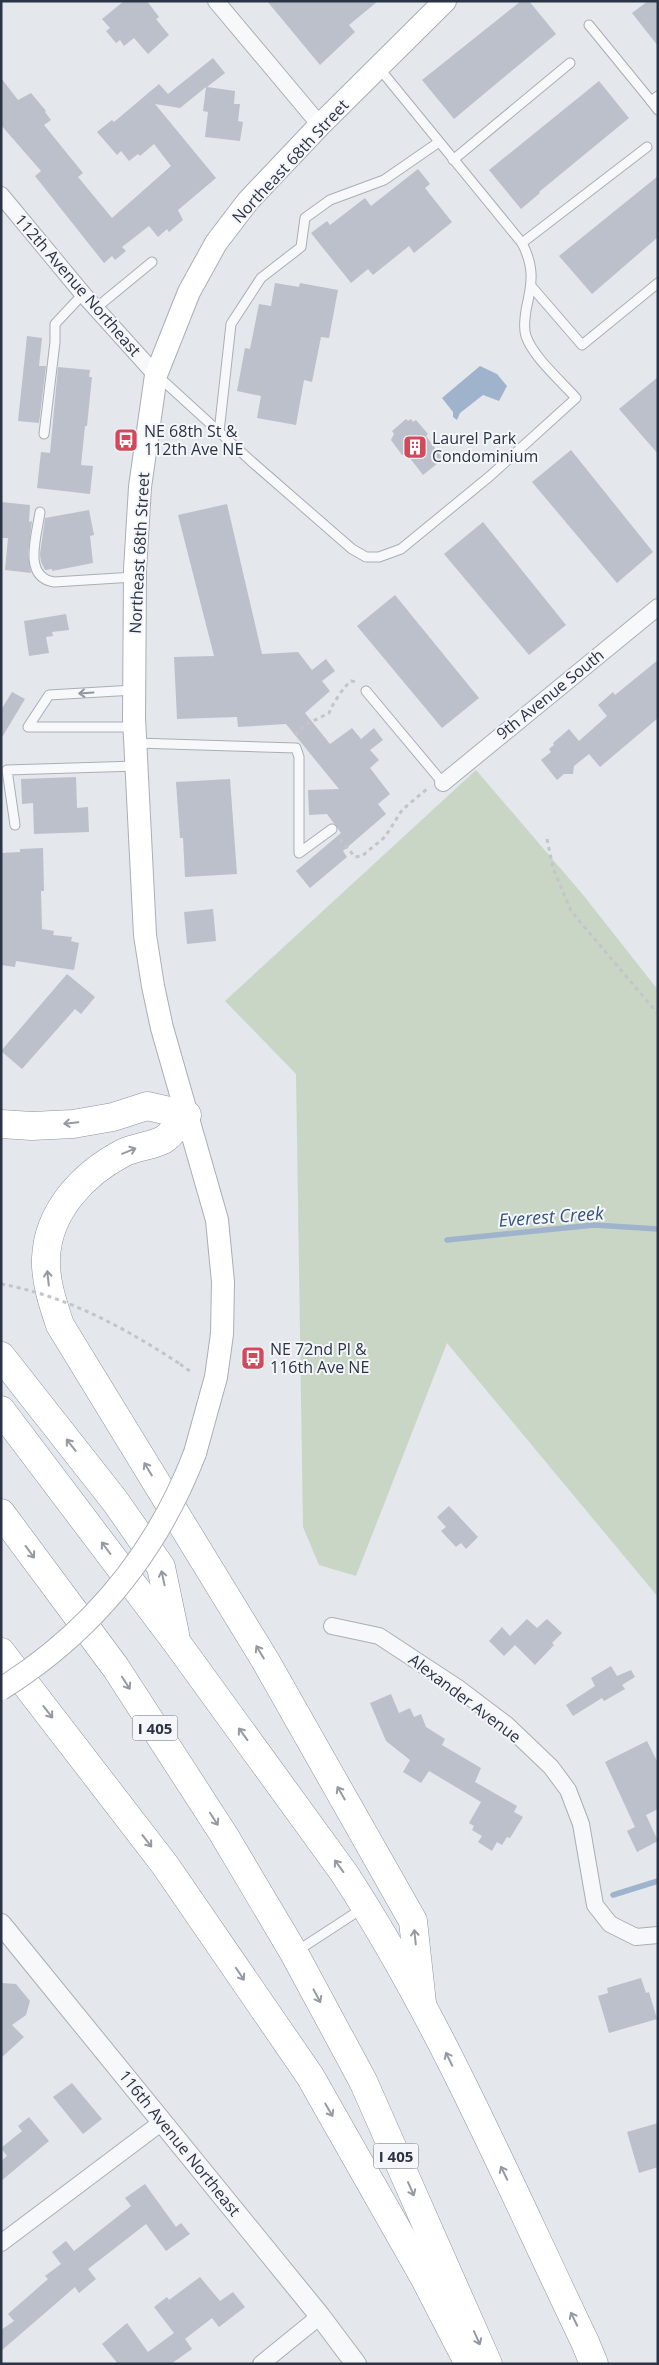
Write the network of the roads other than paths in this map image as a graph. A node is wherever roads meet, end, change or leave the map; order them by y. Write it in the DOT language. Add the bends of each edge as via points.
graph roads {
  1 [pos="216,1"];
  2 [pos="445,1"];
  3 [pos="589,25"];
  4 [pos="570,63"];
  5 [pos="379,68"];
  6 [pos="654,99"];
  7 [pos="658,110"];
  8 [pos="320,125"];
  9 [pos="439,142"];
  10 [pos="647,147"];
  11 [pos="453,160"];
  12 [pos="1,195"];
  13 [pos="522,243"];
  14 [pos="152,262"];
  15 [pos="658,283"];
  16 [pos="531,286"];
  17 [pos="83,294"];
  18 [pos="96,308"];
  19 [pos="156,375"];
  20 [pos="219,432"];
  21 [pos="44,434"];
  22 [pos="40,512"];
  23 [pos="135,577"];
  24 [pos="658,606"];
  25 [pos="134,690"];
  26 [pos="366,691"];
  27 [pos="135,735"];
  28 [pos="137,766"];
  29 [pos="443,783"];
  30 [pos="15,825"];
  31 [pos="332,829"];
  32 [pos="187,1115"];
  33 [pos="1,1124"];
  34 [pos="1,1356"];
  35 [pos="1,1410"];
  36 [pos="1,1512"];
  37 [pos="332,1626"];
  38 [pos="177,1643"];
  39 [pos="1,1652"];
  40 [pos="1,1689"];
  41 [pos="366,1906"];
  42 [pos="5,1935"];
  43 [pos="658,1935"];
  44 [pos="294,1953"];
  45 [pos="422,2003"];
  46 [pos="162,2122"];
  47 [pos="1,2244"];
  48 [pos="320,2316"];
  49 [pos="261,2364"];
  50 [pos="356,2364"];
  51 [pos="468,2364"];
  52 [pos="488,2364"];
  53 [pos="594,2364"];
  1 -- 8 [label="street"];
  2 -- 5 [label="main road, Northeast 68th Street"];
  3 -- 6 [label="lane"];
  4 -- 11 [label="lane"];
  5 -- 8 [label="main road, Northeast 68th Street"];
  5 -- 9 [label="lane"];
  6 -- 7 [label="lane"];
  8 -- 19 [label="main road, Northeast 68th Street" via="248,201 216,243 189,292"];
  9 -- 11 [label="lane"];
  9 -- 20 [label="lane" via="384,180 330,200 305,218 301,247 261,278 231,324"];
  10 -- 13 [label="lane"];
  11 -- 13 [label="lane"];
  12 -- 17 [label="street, 112th Avenue Northeast"];
  13 -- 16 [label="lane" via="530,259"];
  14 -- 18 [label="lane"];
  15 -- 16 [label="lane" via="582,345"];
  16 -- 20 [label="lane" via="524,325 526,336 531,348 576,398 490,476 401,549 380,557 366,557 352,549"];
  17 -- 18 [label="street, 112th Avenue Northeast"];
  17 -- 21 [label="lane" via="55,324"];
  18 -- 19 [label="street, 112th Avenue Northeast"];
  19 -- 20 [label="lane"];
  19 -- 23 [label="main road, Northeast 68th Street" via="140,487"];
  22 -- 23 [label="lane" via="34,554 35,571 44,581"];
  23 -- 25 [label="main road, Northeast 68th Street"];
  24 -- 29 [label="street, 9th Avenue South"];
  25 -- 27 [label="main road, Northeast 68th Street"];
  25 -- 27 [label="lane, one-way" via="49,695 28,726"];
  26 -- 29 [label="lane"];
  27 -- 28 [label="main road, Northeast 68th Street"];
  27 -- 31 [label="lane" via="296,748 299,757 299,853"];
  28 -- 30 [label="lane" via="7,770"];
  28 -- 32 [label="main road, Northeast 68th Street" via="151,978"];
  32 -- 33 [label="highway, one-way" via="147,1106 113,1117 73,1124"];
  32 -- 40 [label="main road, Northeast 68th Street, bridge" via="217,1220 223,1282 220,1355 195,1453 184,1484 149,1547 128,1576 80,1629 53,1653"];
  45 -- 32 [label="highway, one-way" via="413,1922 264,1660 60,1325 50,1294 46,1259 50,1233 63,1206 81,1181 125,1152 164,1140"];
  38 -- 34 [label="highway, one-way" via="161,1567 115,1501"];
  38 -- 35 [label="highway, one-way"];
  36 -- 44 [label="highway, I 405, one-way" via="116,1668 224,1835"];
  37 -- 43 [label="street, Alexander Avenue" via="378,1636 458,1688 507,1725 552,1767 568,1790 581,1824 595,1905 610,1924 636,1937"];
  41 -- 38 [label="highway, one-way"];
  39 -- 51 [label="highway, one-way" via="165,1865 310,2076 424,2277"];
  41 -- 44 [label="lane"];
  41 -- 45 [label="highway"];
  42 -- 46 [label="street, 116th Avenue Northeast"];
  44 -- 52 [label="highway, I 405, one-way" via="363,2081"];
  53 -- 45 [label="highway, one-way"];
  46 -- 47 [label="street"];
  46 -- 48 [label="street, 116th Avenue Northeast"];
  48 -- 49 [label="street"];
  48 -- 50 [label="street, 116th Avenue Northeast"];
}
